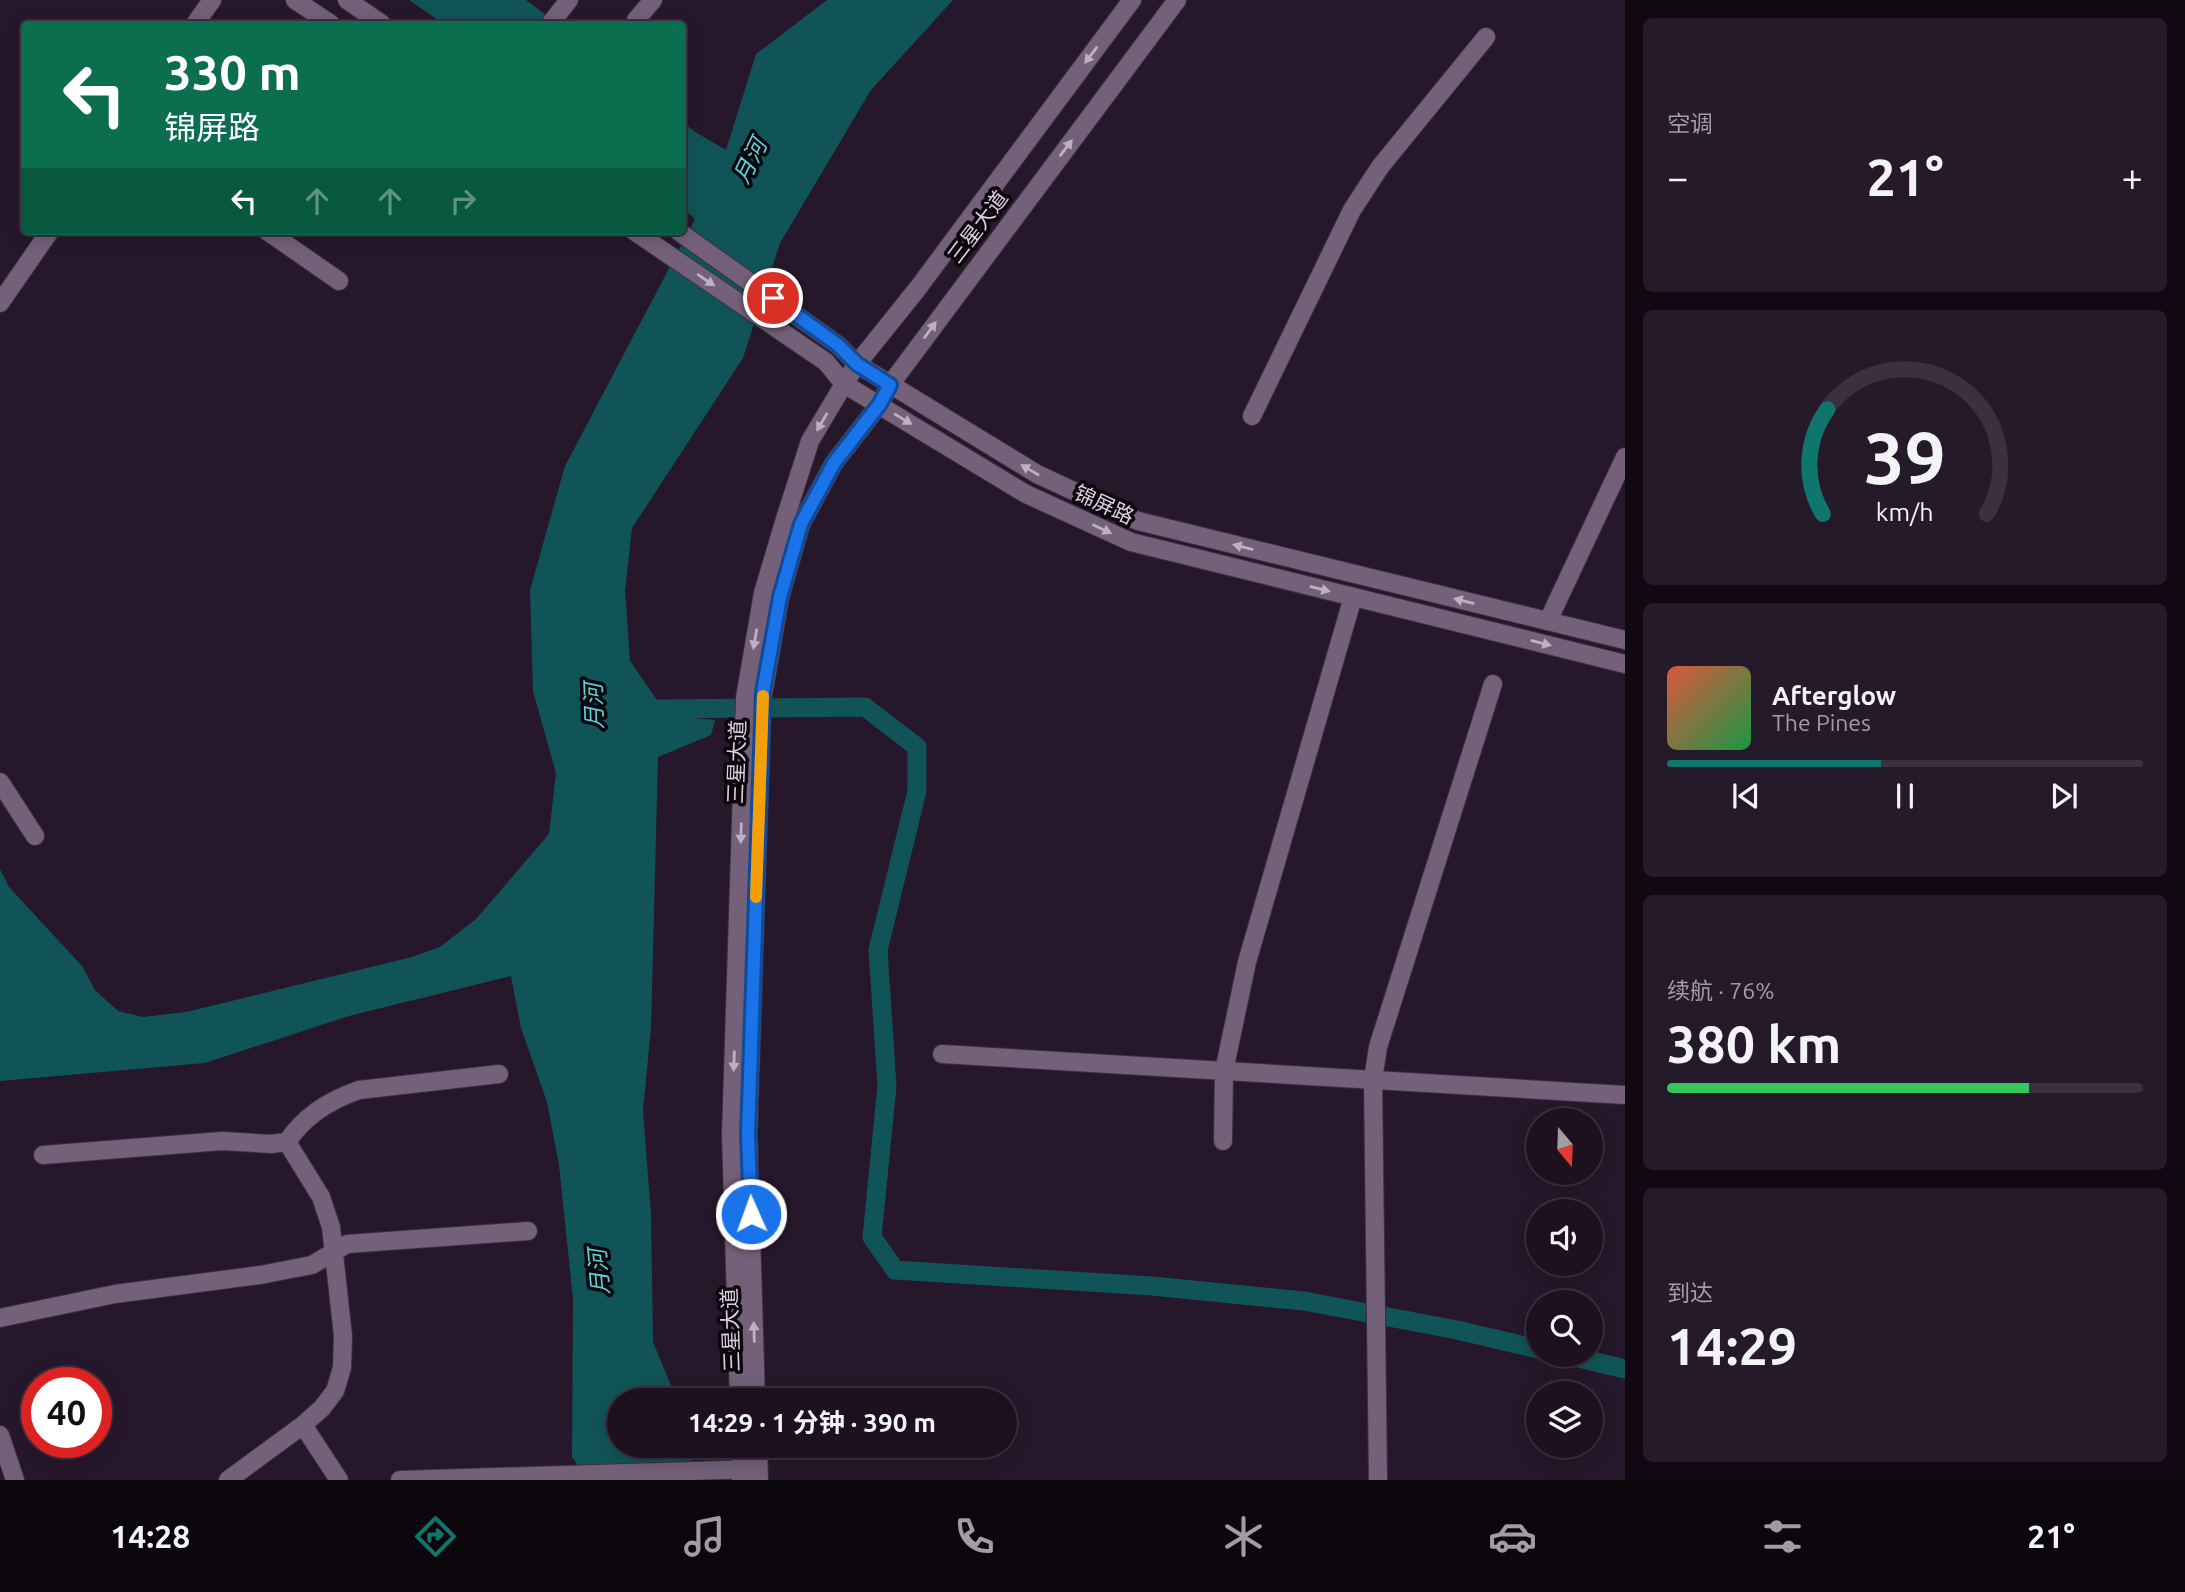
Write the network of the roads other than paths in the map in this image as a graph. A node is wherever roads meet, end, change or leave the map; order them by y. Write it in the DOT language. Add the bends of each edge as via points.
graph roads {
  1 [pos="212,0"];
  2 [pos="295,0"];
  3 [pos="346,0"];
  4 [pos="653,0"];
  5 [pos="1132,0"];
  6 [pos="1177,0"];
  7 [pos="566,5"];
  8 [pos="636,20"];
  9 [pos="197,21"];
  10 [pos="326,21"];
  11 [pos="378,21"];
  12 [pos="553,21"];
  13 [pos="1486,37"];
  14 [pos="47,235"];
  15 [pos="273,235"];
  16 [pos="640,235"];
  17 [pos="684,235"];
  18 [pos="340,281"];
  19 [pos="0,303"];
  20 [pos="857,364"];
  21 [pos="844,384"];
  22 [pos="890,385"];
  23 [pos="879,405"];
  24 [pos="1252,416"];
  25 [pos="1625,457"];
  26 [pos="1353,597"];
  27 [pos="1548,621"];
  28 [pos="1625,640"];
  29 [pos="1625,664"];
  30 [pos="1493,684"];
  31 [pos="755,693"];
  32 [pos="753,719"];
  33 [pos="0,782"];
  34 [pos="35,835"];
  35 [pos="942,1054"];
  36 [pos="1224,1071"];
  37 [pos="499,1074"];
  38 [pos="1373,1080"];
  39 [pos="1625,1095"];
  40 [pos="1223,1141"];
  41 [pos="287,1142"];
  42 [pos="43,1155"];
  43 [pos="528,1231"];
  44 [pos="334,1252"];
  45 [pos="0,1318"];
  46 [pos="739,1388"];
  47 [pos="756,1388"];
  48 [pos="303,1425"];
  49 [pos="0,1435"];
  50 [pos="750,1474"];
  51 [pos="15,1480"];
  52 [pos="228,1480"];
  53 [pos="339,1480"];
  54 [pos="400,1480"];
  55 [pos="1378,1480"];
  1 -- 9 [label="street"];
  2 -- 10 [label="street"];
  3 -- 11 [label="street"];
  4 -- 8 [label="street"];
  5 -- 20 [label="street, 三星大道, one-way"];
  22 -- 6 [label="street, 三星大道, one-way"];
  7 -- 12 [label="street"];
  13 -- 24 [label="street" via="1380,167 1352,210"];
  14 -- 19 [label="street"];
  15 -- 18 [label="street"];
  16 -- 21 [label="street, 锦屏路, one-way" via="826,362"];
  17 -- 20 [label="street, 锦屏路" via="838,345"];
  20 -- 21 [label="street, 三星大道"];
  20 -- 22 [label="street, 锦屏路"];
  21 -- 23 [label="street, 锦屏路"];
  21 -- 31 [label="street, 三星大道, one-way" via="810,441 763,593"];
  22 -- 23 [label="street, 三星大道"];
  27 -- 22 [label="street, 锦屏路, one-way" via="1138,521 1037,474"];
  23 -- 26 [label="street, 锦屏路, one-way" via="1026,494 1130,542"];
  23 -- 31 [label="street, 三星大道" via="834,463 801,524"];
  25 -- 27 [label="street"];
  26 -- 29 [label="street, 锦屏路, one-way"];
  26 -- 36 [label="street" via="1247,962"];
  27 -- 28 [label="street, 锦屏路"];
  30 -- 38 [label="street" via="1378,1047"];
  31 -- 32 [label="street, 三星大道"];
  32 -- 46 [label="street, 三星大道, one-way" via="731,1134"];
  47 -- 32 [label="street, 三星大道, one-way" via="748,1134"];
  33 -- 34 [label="street"];
  35 -- 36 [label="street"];
  36 -- 38 [label="street"];
  36 -- 40 [label="street"];
  37 -- 41 [label="street" via="359,1090 321,1107"];
  38 -- 39 [label="street"];
  38 -- 55 [label="street"];
  41 -- 42 [label="street"];
  41 -- 44 [label="street" via="321,1197"];
  43 -- 44 [label="street" via="347,1244"];
  44 -- 45 [label="street" via="312,1265 115,1294"];
  44 -- 48 [label="street" via="342,1368 335,1391"];
  48 -- 52 [label="street"];
  48 -- 53 [label="street"];
  49 -- 51 [label="street"];
  50 -- 54 [label="street" via="698,1471"];
}
